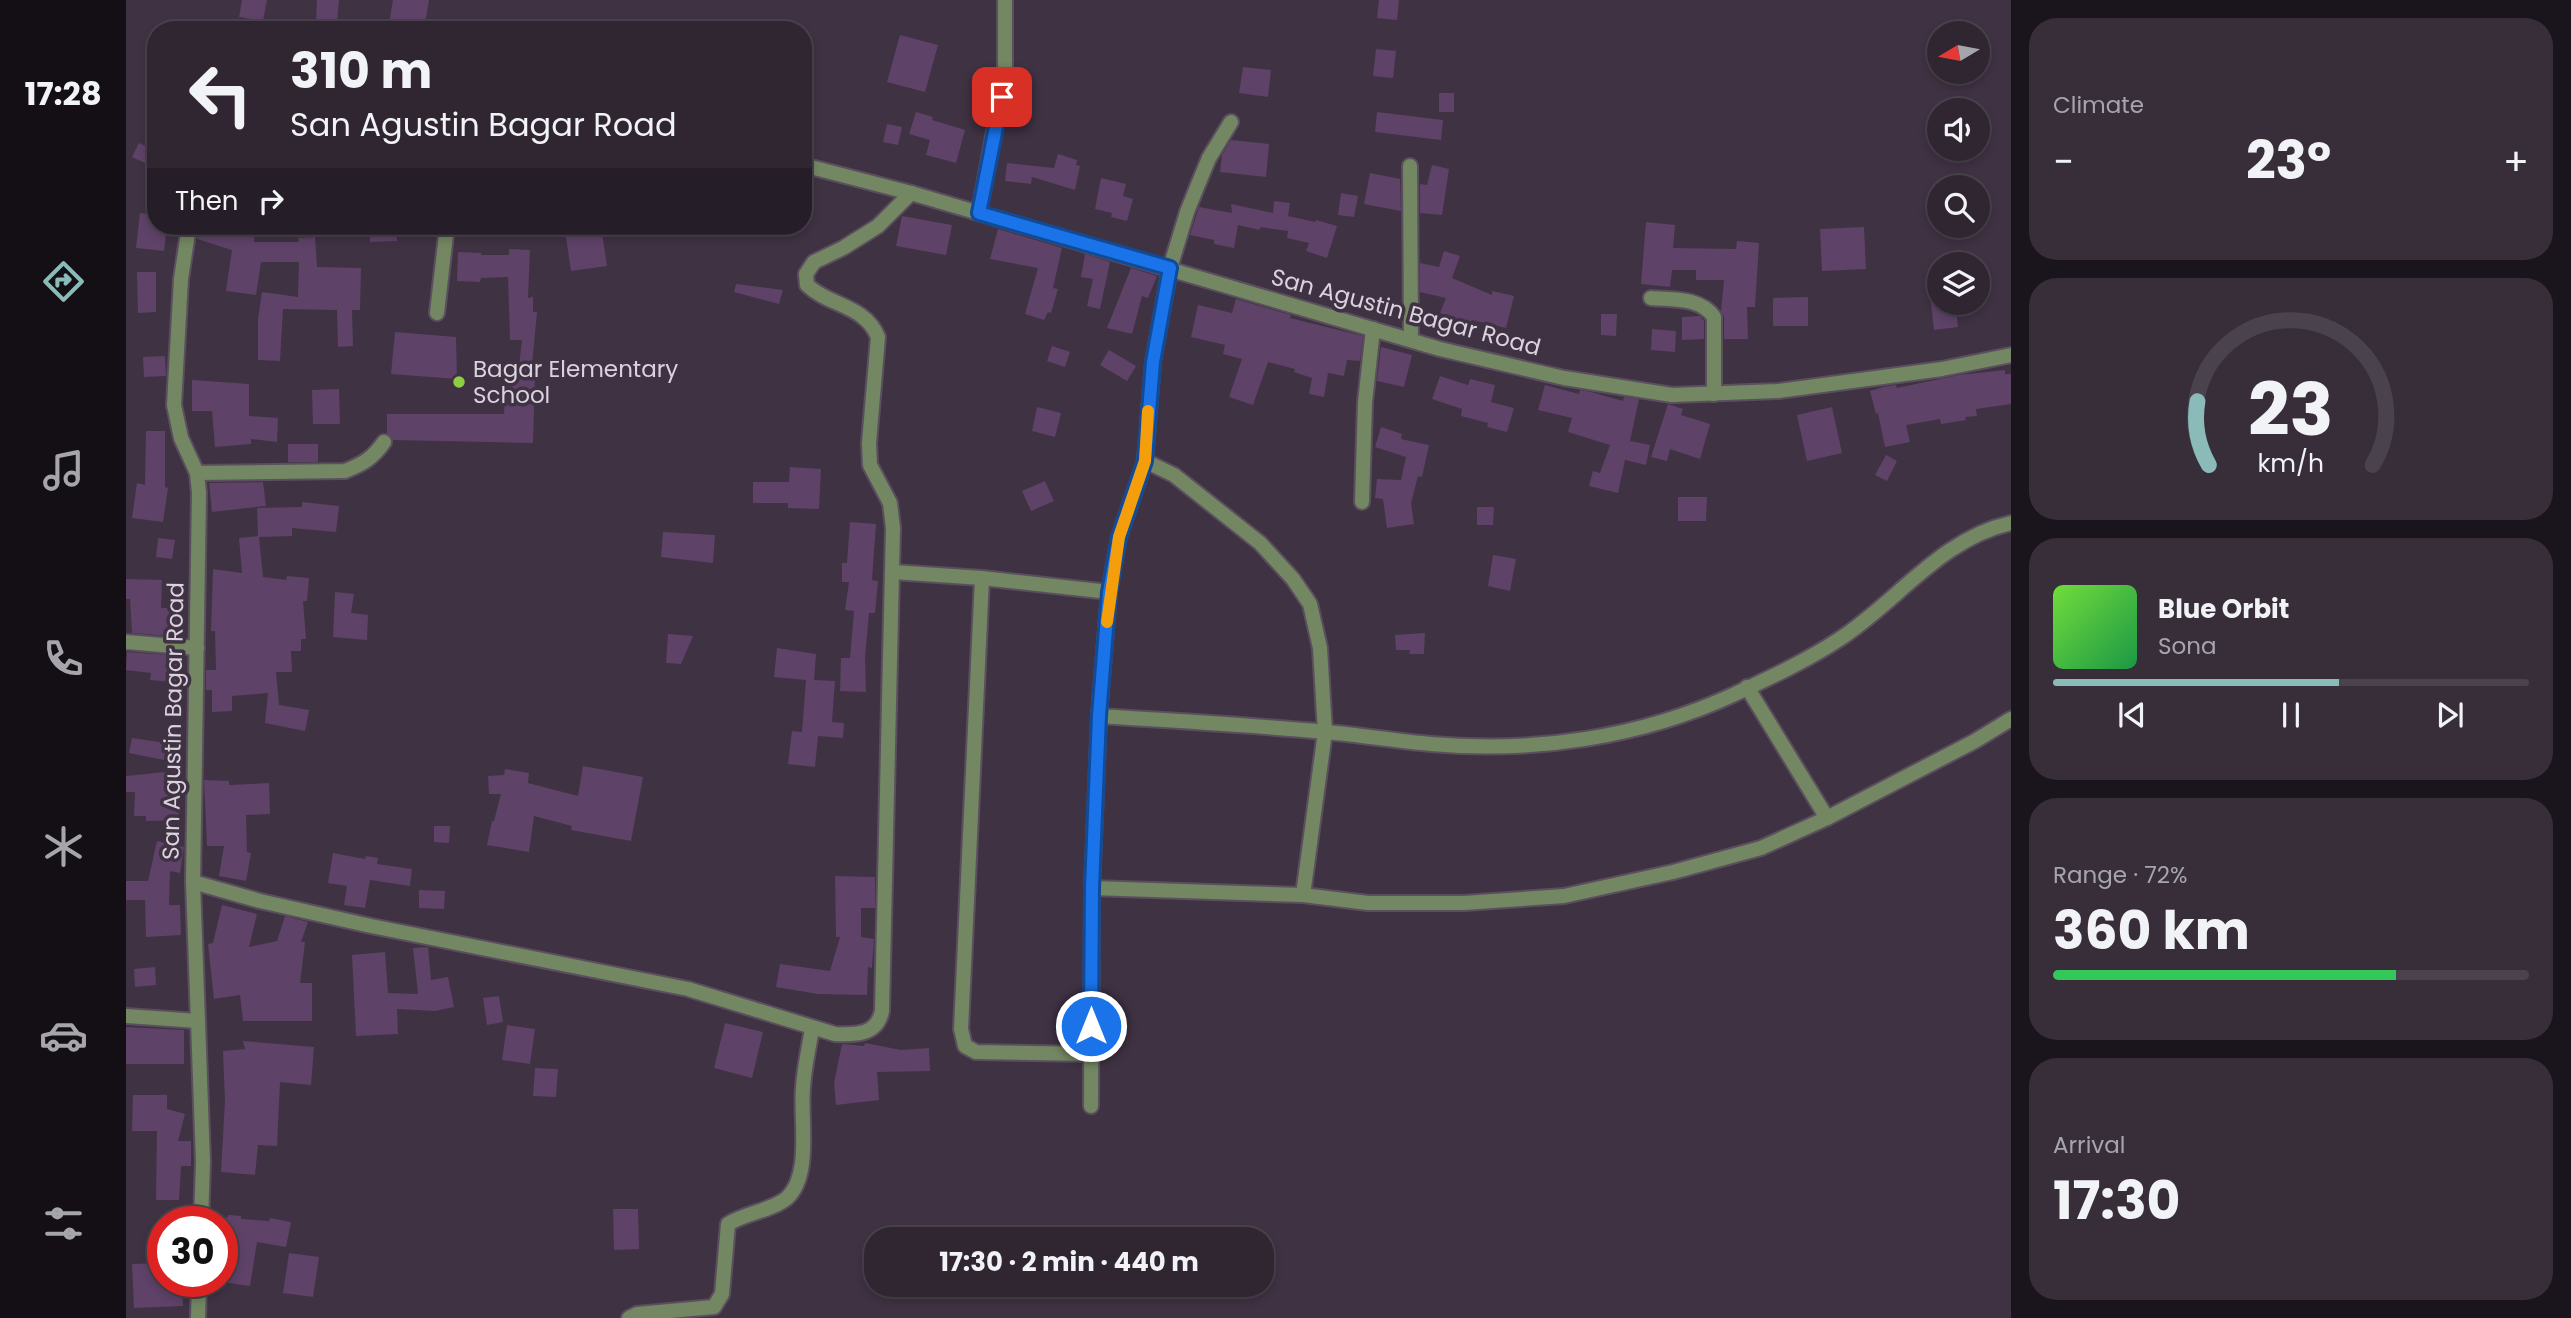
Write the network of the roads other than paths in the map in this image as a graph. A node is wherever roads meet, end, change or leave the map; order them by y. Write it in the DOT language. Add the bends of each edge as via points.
graph roads {
  1 [pos="1005,0"];
  2 [pos="1231,122"];
  3 [pos="1410,166"];
  4 [pos="812,167"];
  5 [pos="911,193"];
  6 [pos="979,213"];
  7 [pos="188,235"];
  8 [pos="446,235"];
  9 [pos="1170,268"];
  10 [pos="1651,298"];
  11 [pos="437,313"];
  12 [pos="1373,329"];
  13 [pos="1411,340"];
  14 [pos="2011,355"];
  15 [pos="1714,394"];
  16 [pos="384,442"];
  17 [pos="1145,461"];
  18 [pos="197,473"];
  19 [pos="1362,502"];
  20 [pos="2011,523"];
  21 [pos="893,572"];
  22 [pos="982,578"];
  23 [pos="1109,592"];
  24 [pos="126,642"];
  25 [pos="197,648"];
  26 [pos="1748,687"];
  27 [pos="1099,716"];
  28 [pos="2011,719"];
  29 [pos="1325,732"];
  30 [pos="1827,818"];
  31 [pos="193,882"];
  32 [pos="1092,888"];
  33 [pos="1303,895"];
  34 [pos="126,1016"];
  35 [pos="198,1021"];
  36 [pos="812,1028"];
  37 [pos="1091,1054"];
  38 [pos="1091,1106"];
  39 [pos="202,1206"];
  40 [pos="199,1297"];
  41 [pos="198,1318"];
  42 [pos="629,1318"];
  1 -- 6 [label="street" via="1005,72"];
  2 -- 9 [label="street" via="1209,158 1186,212"];
  3 -- 13 [label="street"];
  4 -- 5 [label="street, San Agustin Bagar Road"];
  5 -- 6 [label="street, San Agustin Bagar Road"];
  5 -- 21 [label="street" via="878,226 814,262 807,274 807,285 862,315 878,337 870,465 893,515"];
  6 -- 9 [label="street, San Agustin Bagar Road"];
  7 -- 18 [label="street, San Agustin Bagar Road" via="181,279 174,405 178,430"];
  8 -- 11 [label="street"];
  9 -- 12 [label="street, San Agustin Bagar Road"];
  9 -- 17 [label="street" via="1153,362"];
  10 -- 15 [label="street" via="1690,302 1714,317"];
  12 -- 13 [label="street, San Agustin Bagar Road"];
  12 -- 19 [label="street"];
  13 -- 15 [label="street, San Agustin Bagar Road" via="1564,378 1672,395"];
  14 -- 15 [label="street, San Agustin Bagar Road" via="1778,391"];
  16 -- 18 [label="street" via="376,455 345,471"];
  17 -- 23 [label="street" via="1119,537"];
  17 -- 29 [label="street" via="1174,475 1260,543 1310,604 1320,648"];
  18 -- 25 [label="street, San Agustin Bagar Road"];
  20 -- 26 [label="street" via="1962,542 1838,640"];
  21 -- 22 [label="street"];
  21 -- 36 [label="street" via="882,1011 874,1029 864,1033 835,1034"];
  22 -- 23 [label="street"];
  22 -- 37 [label="street" via="961,1029 965,1046 976,1052"];
  23 -- 27 [label="street"];
  24 -- 25 [label="street"];
  25 -- 31 [label="street, San Agustin Bagar Road"];
  26 -- 29 [label="street" via="1670,721 1605,737 1528,746 1433,744"];
  26 -- 30 [label="street"];
  27 -- 29 [label="street"];
  27 -- 32 [label="street"];
  28 -- 30 [label="street"];
  29 -- 33 [label="street"];
  30 -- 33 [label="street" via="1761,848 1564,896 1368,903"];
  31 -- 35 [label="street, San Agustin Bagar Road"];
  31 -- 36 [label="street" via="371,926 688,989"];
  32 -- 33 [label="street"];
  32 -- 37 [label="street"];
  34 -- 35 [label="street"];
  35 -- 39 [label="street, San Agustin Bagar Road"];
  36 -- 42 [label="street" via="803,1086 802,1164 794,1191 784,1201 728,1224 722,1294 715,1307"];
  37 -- 38 [label="street"];
  40 -- 41 [label="street"];
}
